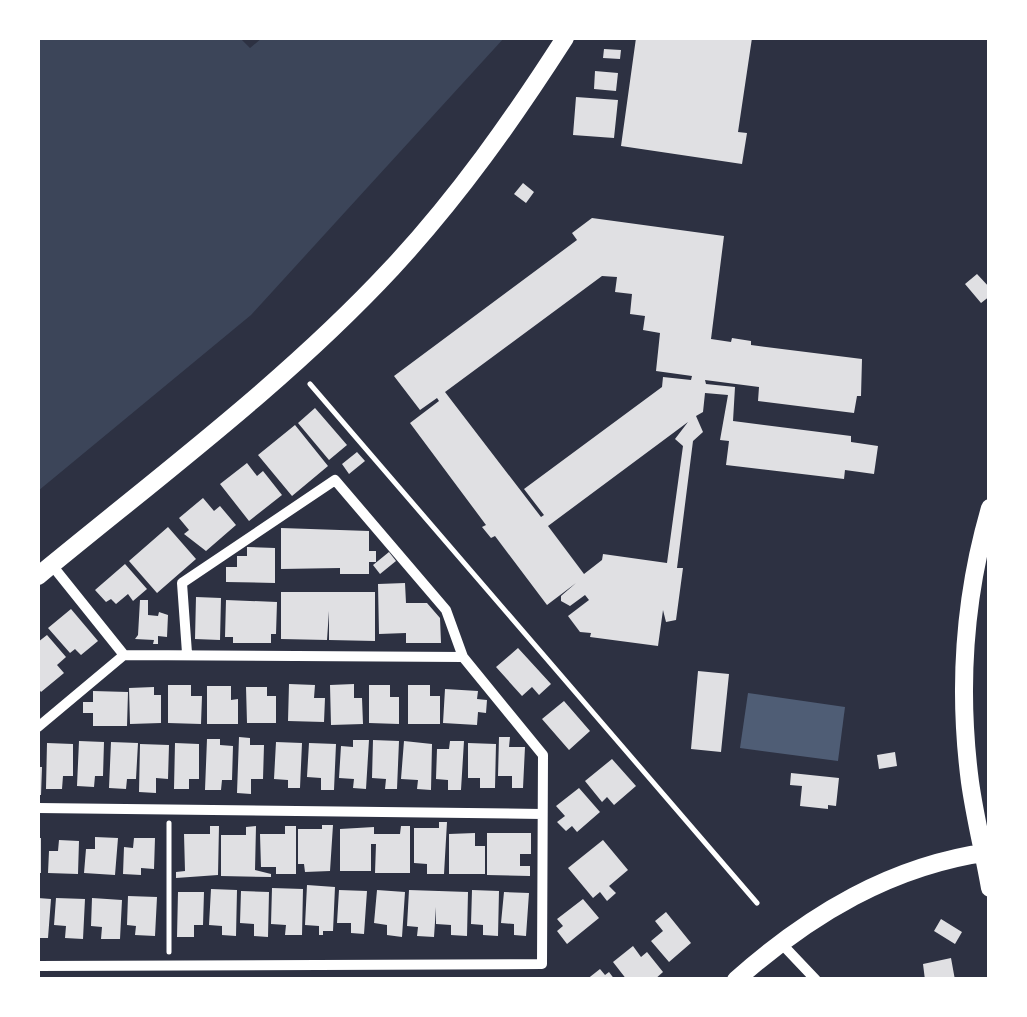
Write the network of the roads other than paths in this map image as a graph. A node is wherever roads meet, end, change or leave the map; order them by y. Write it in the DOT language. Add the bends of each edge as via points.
graph roads {
  1 [pos="564,38"];
  2 [pos="990,508"];
  3 [pos="44,570"];
  4 [pos="186,653"];
  5 [pos="124,655"];
  6 [pos="463,657"];
  7 [pos="38,727"];
  8 [pos="38,808"];
  9 [pos="542,814"];
  10 [pos="986,853"];
  11 [pos="990,888"];
  12 [pos="780,941"];
  13 [pos="38,966"];
  14 [pos="736,980"];
  15 [pos="816,980"];
  1 -- 3 [label="street" via="479,167 391,269 275,380"];
  2 -- 10 [label="street" via="969,601 963,678 970,786"];
  3 -- 5 [label="street"];
  4 -- 5 [label="street"];
  4 -- 6 [label="street"];
  4 -- 6 [label="street" via="182,583 335,480 446,610"];
  5 -- 7 [label="street"];
  6 -- 9 [label="street" via="543,755"];
  8 -- 9 [label="street"];
  9 -- 13 [label="street" via="542,964"];
  10 -- 11 [label="street"];
  10 -- 12 [label="street" via="886,880"];
  12 -- 14 [label="street"];
  12 -- 15 [label="street"];
}
